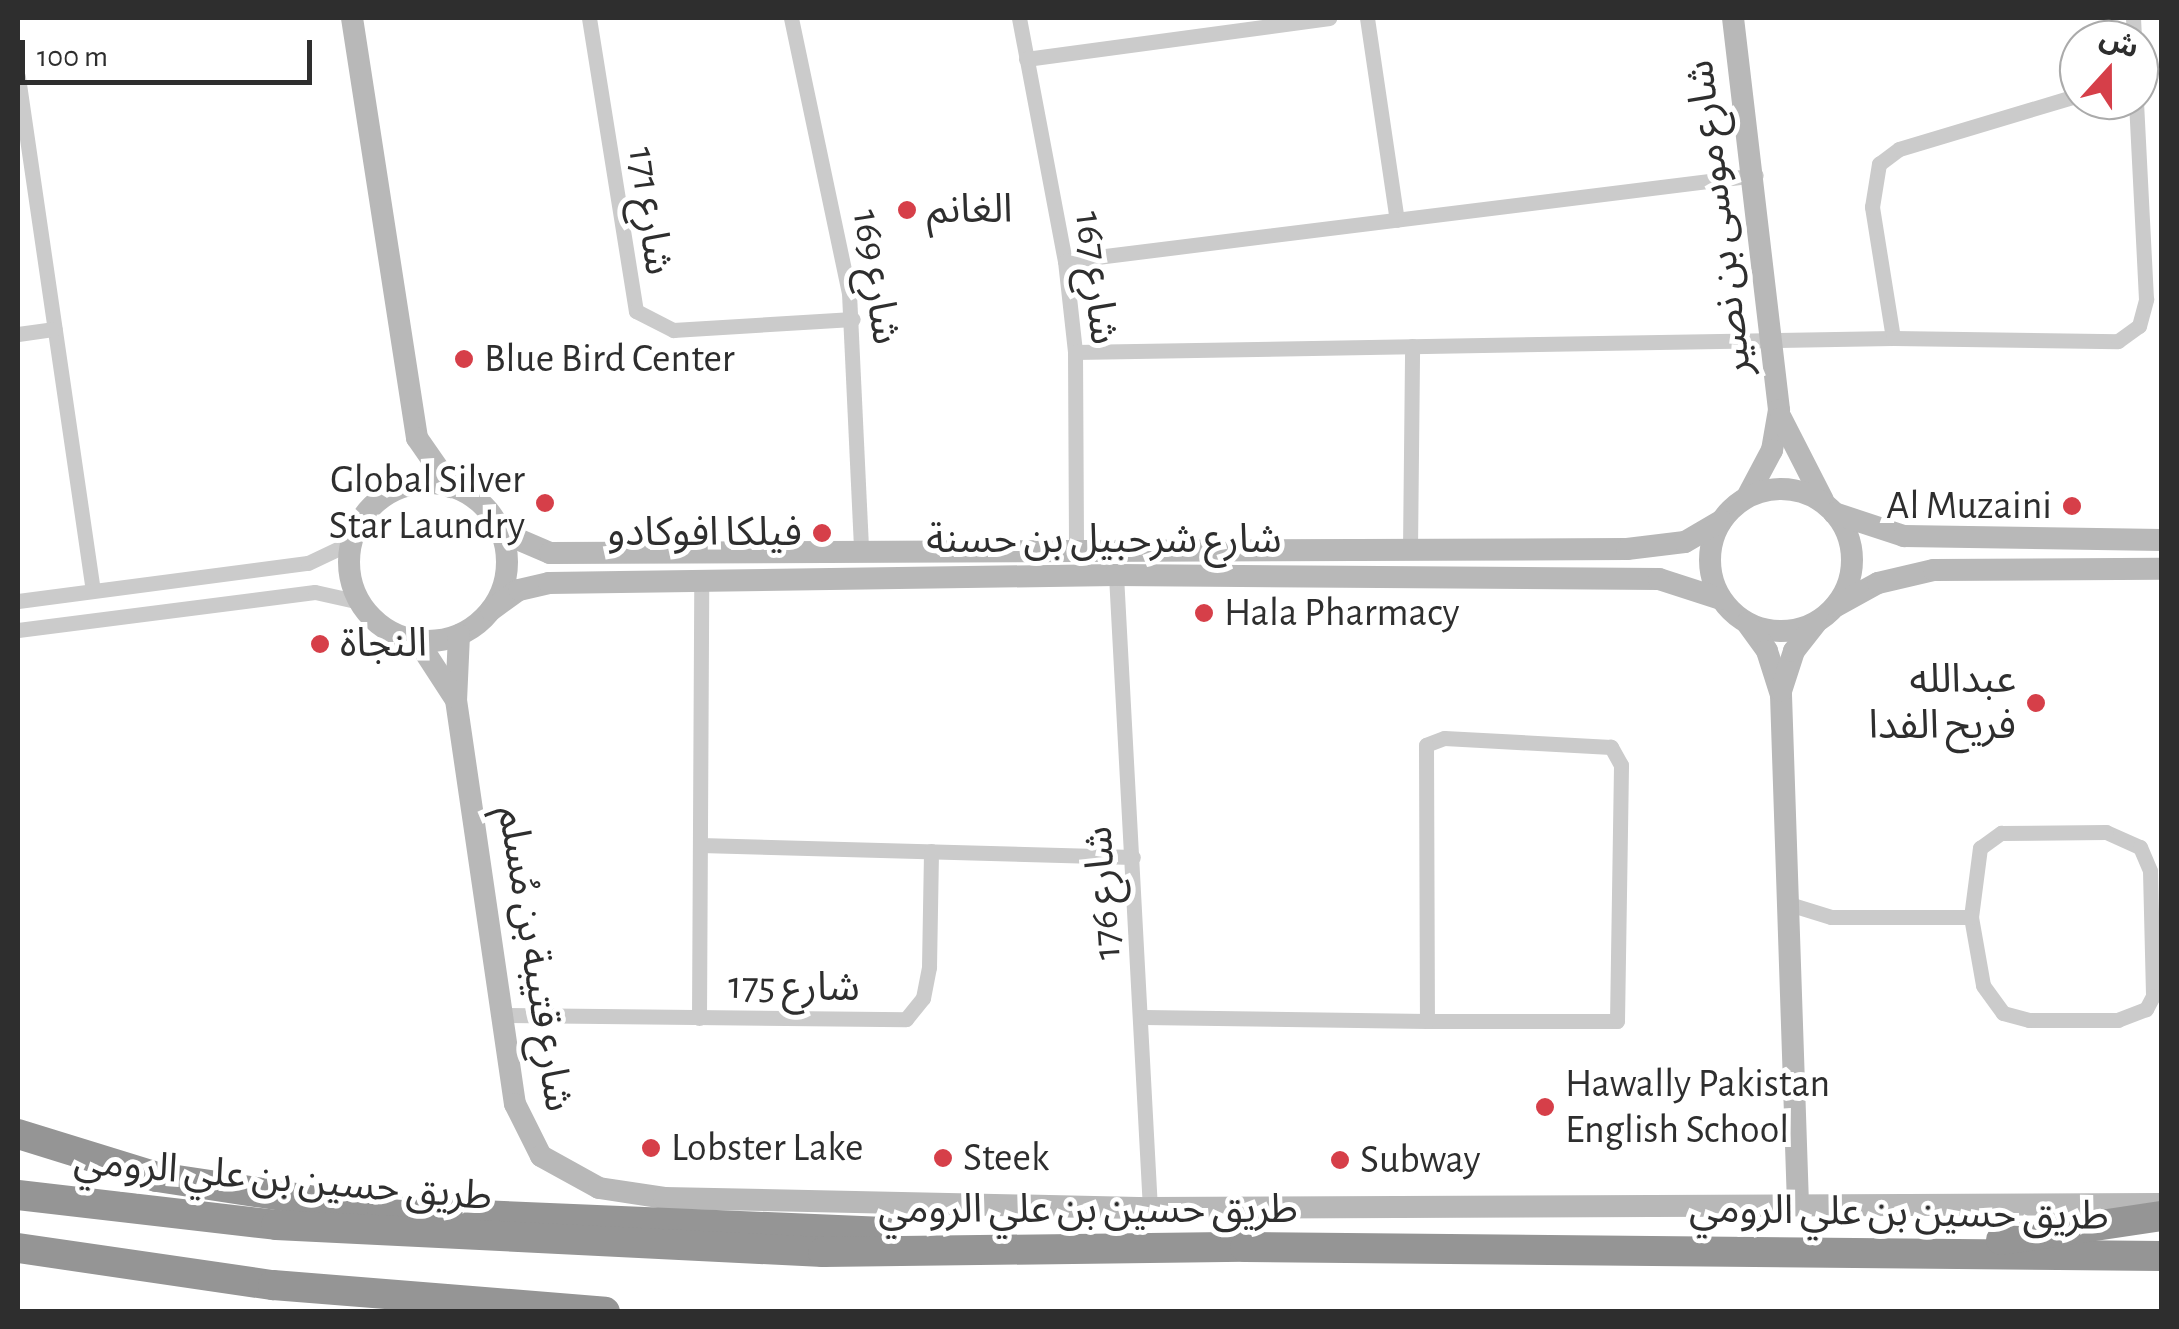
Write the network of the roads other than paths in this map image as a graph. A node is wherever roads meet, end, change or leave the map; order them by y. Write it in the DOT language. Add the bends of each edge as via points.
graph roads {
  1 [pos="352,18"];
  2 [pos="589,18"];
  3 [pos="792,18"];
  4 [pos="1019,18"];
  5 [pos="1329,18"];
  6 [pos="1367,18"];
  7 [pos="1733,18"];
  8 [pos="1235,24"];
  9 [pos="1026,59"];
  10 [pos="18,76"];
  11 [pos="2059,101"];
  12 [pos="2137,120"];
  13 [pos="1756,176"];
  14 [pos="1397,220"];
  15 [pos="1064,261"];
  16 [pos="852,320"];
  17 [pos="54,329"];
  18 [pos="18,334"];
  19 [pos="1894,338"];
  20 [pos="1772,341"];
  21 [pos="1412,346"];
  22 [pos="1074,352"];
  23 [pos="1779,410"];
  24 [pos="417,438"];
  25 [pos="406,487"];
  26 [pos="452,487"];
  27 [pos="1747,498"];
  28 [pos="1830,507"];
  29 [pos="1721,521"];
  30 [pos="501,532"];
  31 [pos="2162,540"];
  32 [pos="352,542"];
  33 [pos="1076,550"];
  34 [pos="1410,550"];
  35 [pos="861,552"];
  36 [pos="2162,569"];
  37 [pos="1116,575"];
  38 [pos="701,581"];
  39 [pos="93,591"];
  40 [pos="1722,599"];
  41 [pos="18,602"];
  42 [pos="360,602"];
  43 [pos="491,610"];
  44 [pos="1829,612"];
  45 [pos="1747,623"];
  46 [pos="18,630"];
  47 [pos="459,635"];
  48 [pos="417,640"];
  49 [pos="1781,695"];
  50 [pos="456,700"];
  51 [pos="700,845"];
  52 [pos="931,851"];
  53 [pos="1133,857"];
  54 [pos="1789,904"];
  55 [pos="1971,917"];
  56 [pos="2158,952"];
  57 [pos="504,1015"];
  58 [pos="1144,1017"];
  59 [pos="700,1018"];
  60 [pos="1427,1021"];
  61 [pos="18,1118"];
  62 [pos="18,1134"];
  63 [pos="52,1147"];
  64 [pos="18,1195"];
  65 [pos="1798,1204"];
  66 [pos="2162,1204"];
  67 [pos="1150,1208"];
  68 [pos="2162,1216"];
  69 [pos="18,1248"];
  70 [pos="1245,1248"];
  71 [pos="1909,1254"];
  72 [pos="2162,1256"];
  73 [pos="605,1312"];
  1 -- 24 [label="street"];
  2 -- 16 [label="street, شارع 171" via="636,311 673,330"];
  3 -- 16 [label="street, شارع 169"];
  4 -- 9 [label="street, شارع 167"];
  5 -- 8 [label="street"];
  6 -- 14 [label="street"];
  7 -- 13 [label="street, شارع موسى بن نصير"];
  8 -- 9 [label="street"];
  9 -- 15 [label="street, شارع 167"];
  10 -- 17 [label="street"];
  11 -- 19 [label="street" via="1899,149 1879,164 1872,207"];
  12 -- 19 [label="street" via="2146,299 2133,333 2104,342"];
  13 -- 14 [label="street"];
  13 -- 20 [label="street, شارع موسى بن نصير"];
  14 -- 15 [label="street"];
  15 -- 22 [label="street, شارع 167"];
  16 -- 35 [label="street, شارع 169"];
  17 -- 18 [label="street"];
  17 -- 39 [label="street"];
  19 -- 20 [label="street"];
  20 -- 21 [label="street"];
  20 -- 23 [label="street, شارع موسى بن نصير"];
  21 -- 22 [label="street"];
  21 -- 34 [label="street"];
  22 -- 33 [label="street, شارع 167"];
  23 -- 27 [label="street, شارع موسى بن نصير" via="1772,450"];
  23 -- 28 [label="street, شارع موسى بن نصير" via="1801,466"];
  24 -- 25 [label="street"];
  24 -- 26 [label="street"];
  25 -- 26 [label="street"];
  25 -- 32 [label="street" via="373,506"];
  26 -- 30 [label="street" via="486,509"];
  27 -- 28 [label="street" via="1781,489"];
  27 -- 29 [label="street"];
  28 -- 31 [label="street" via="1904,536"];
  28 -- 44 [label="street" via="1852,554 1846,589"];
  29 -- 34 [label="street, شارع شرحبيل بن حسنة" via="1686,542 1646,549"];
  29 -- 40 [label="street" via="1710,566"];
  30 -- 35 [label="street, شارع شرحبيل بن حسنة" via="550,553"];
  30 -- 43 [label="street" via="507,572"];
  32 -- 39 [label="street" via="308,563"];
  32 -- 42 [label="street" via="350,570"];
  33 -- 34 [label="street, شارع شرحبيل بن حسنة"];
  33 -- 35 [label="street, شارع شرحبيل بن حسنة"];
  36 -- 44 [label="street" via="1934,570 1878,583"];
  37 -- 38 [label="street, شارع شرحبيل بن حسنة"];
  37 -- 40 [label="street, شارع شرحبيل بن حسنة" via="1658,578"];
  37 -- 53 [label="street, شارع 176"];
  38 -- 43 [label="street, شارع شرحبيل بن حسنة" via="539,584"];
  38 -- 51 [label="street"];
  39 -- 41 [label="street"];
  40 -- 45 [label="street"];
  42 -- 46 [label="street" via="315,592"];
  42 -- 48 [label="street" via="390,631"];
  43 -- 47 [label="street"];
  44 -- 45 [label="street" via="1781,631"];
  44 -- 49 [label="street" via="1794,651"];
  45 -- 49 [label="street" via="1767,651"];
  47 -- 48 [label="street"];
  47 -- 50 [label="street, شارع قتيبة بن مُسلم"];
  48 -- 50 [label="street, شارع قتيبة بن مُسلم"];
  49 -- 54 [label="street"];
  50 -- 57 [label="street, شارع قتيبة بن مُسلم"];
  51 -- 52 [label="street"];
  51 -- 59 [label="street"];
  52 -- 53 [label="street"];
  52 -- 59 [label="street, شارع 175" via="929,967 913,1015 898,1021"];
  53 -- 58 [label="street, شارع 176"];
  54 -- 55 [label="street" via="1830,917"];
  54 -- 65 [label="street"];
  55 -- 56 [label="street" via="1990,1003 2012,1017 2130,1018 2153,996"];
  55 -- 56 [label="street" via="1975,857 1987,840 2002,833 2106,832 2144,852"];
  57 -- 59 [label="street, شارع 175"];
  57 -- 67 [label="street, شارع قتيبة بن مُسلم" via="525,1134 554,1168 599,1188 664,1198"];
  58 -- 60 [label="street"];
  58 -- 67 [label="street, شارع 176"];
  60 -- 60 [label="street" via="1617,1021 1617,753 1596,742 1444,738 1426,745"];
  61 -- 63 [label="highway"];
  62 -- 63 [label="highway"];
  63 -- 70 [label="highway" via="208,1188 382,1211"];
  64 -- 70 [label="highway, طريق حسين بن علي الرومي" via="276,1225 712,1248"];
  65 -- 66 [label="street, شارع قتيبة بن مُسلم"];
  65 -- 67 [label="street, شارع قتيبة بن مُسلم"];
  68 -- 71 [label="highway"];
  69 -- 73 [label="highway" via="292,1287"];
  70 -- 71 [label="highway, طريق حسين بن علي الرومي"];
  71 -- 72 [label="highway, طريق حسين بن علي الرومي"];
}
